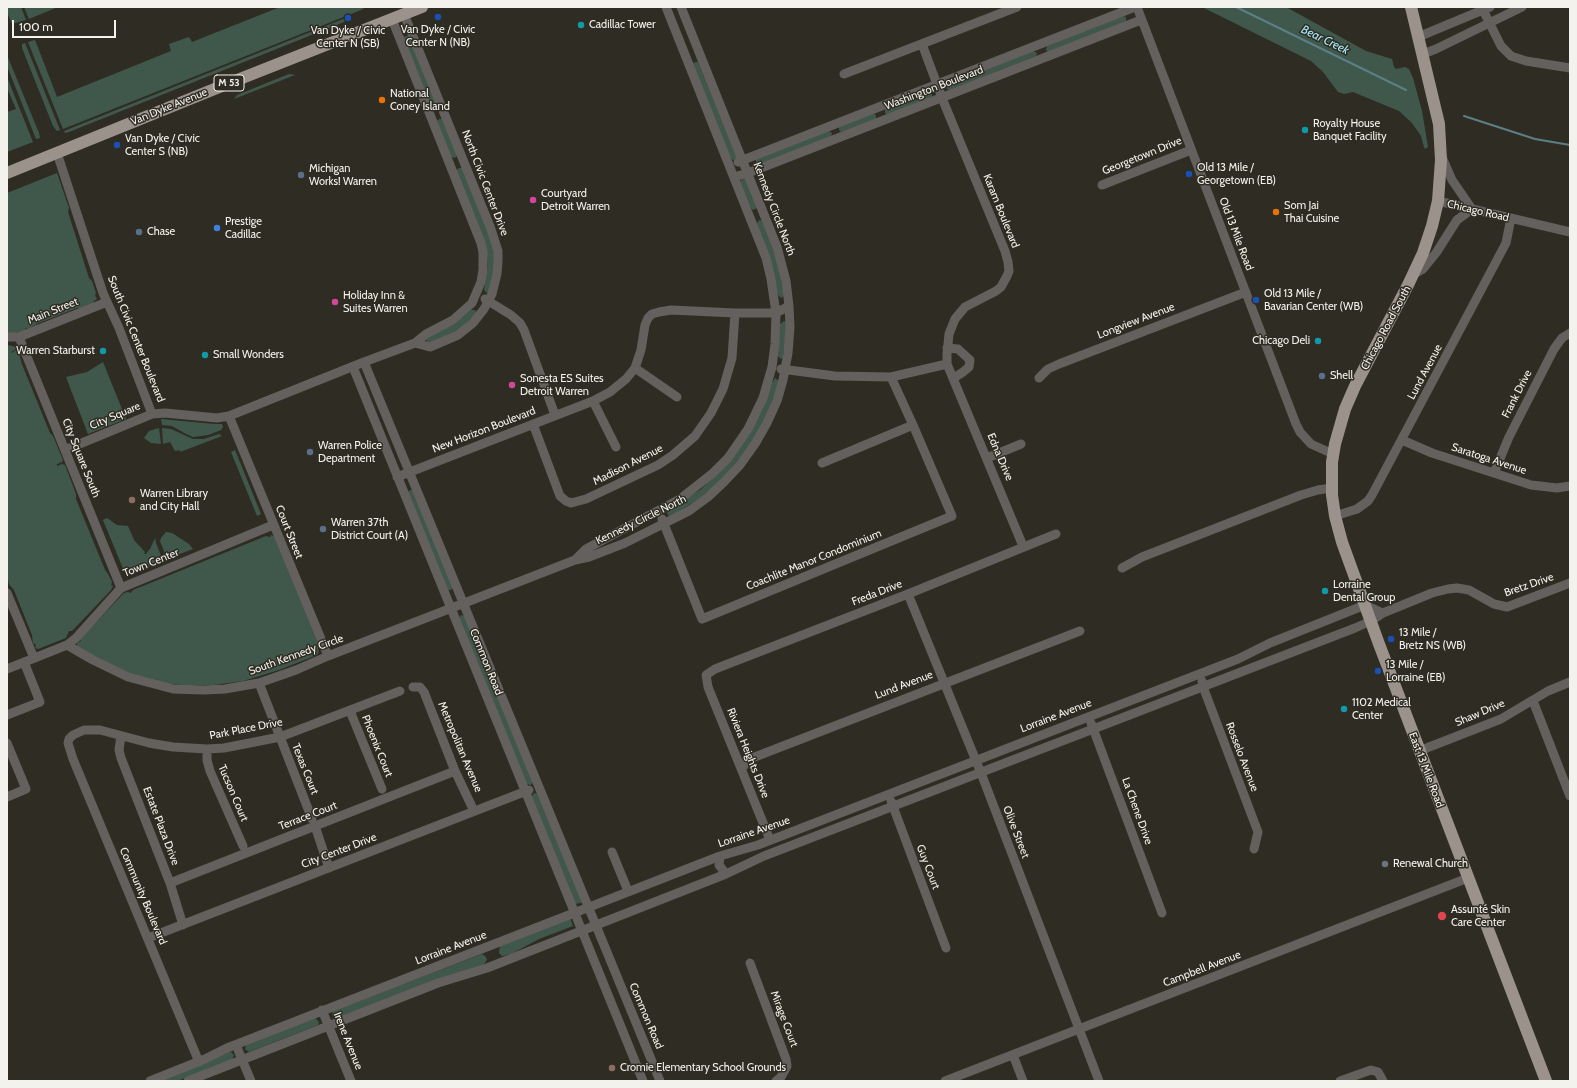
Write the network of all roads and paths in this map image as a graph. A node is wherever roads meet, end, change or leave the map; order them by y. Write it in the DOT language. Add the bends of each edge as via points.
graph roads {
  1 [pos="422,7"];
  2 [pos="666,7"];
  3 [pos="681,7"];
  4 [pos="1017,7"];
  5 [pos="1136,7"];
  6 [pos="1411,7"];
  7 [pos="1522,7"];
  8 [pos="1487,9"];
  9 [pos="404,14"];
  10 [pos="392,19"];
  11 [pos="1142,20"];
  12 [pos="1489,23"];
  13 [pos="690,28"];
  14 [pos="676,33"];
  15 [pos="1418,37"];
  16 [pos="922,44"];
  17 [pos="700,53"];
  18 [pos="1423,54"];
  19 [pos="686,59"];
  20 [pos="1570,68"];
  21 [pos="844,74"];
  22 [pos="937,84"];
  23 [pos="942,98"];
  24 [pos="1191,150"];
  25 [pos="56,153"];
  26 [pos="1441,154"];
  27 [pos="743,160"];
  28 [pos="730,167"];
  29 [pos="7,173"];
  30 [pos="748,173"];
  31 [pos="734,177"];
  32 [pos="1102,185"];
  33 [pos="1438,201"];
  34 [pos="1472,209"];
  35 [pos="764,213"];
  36 [pos="750,218"];
  37 [pos="1511,218"];
  38 [pos="1570,232"];
  39 [pos="1414,274"];
  40 [pos="1246,292"];
  41 [pos="477,294"];
  42 [pos="489,301"];
  43 [pos="107,302"];
  44 [pos="789,306"];
  45 [pos="735,313"];
  46 [pos="776,313"];
  47 [pos="1570,333"];
  48 [pos="7,337"];
  49 [pos="19,337"];
  50 [pos="415,343"];
  51 [pos="947,348"];
  52 [pos="364,362"];
  53 [pos="948,364"];
  54 [pos="353,366"];
  55 [pos="772,367"];
  56 [pos="635,368"];
  57 [pos="785,370"];
  58 [pos="891,377"];
  59 [pos="954,378"];
  60 [pos="1039,378"];
  61 [pos="677,397"];
  62 [pos="594,400"];
  63 [pos="152,414"];
  64 [pos="555,415"];
  65 [pos="229,416"];
  66 [pos="533,424"];
  67 [pos="913,425"];
  68 [pos="1402,440"];
  69 [pos="1021,444"];
  70 [pos="616,447"];
  71 [pos="65,450"];
  72 [pos="1334,454"];
  73 [pos="987,458"];
  74 [pos="822,463"];
  75 [pos="409,472"];
  76 [pos="1494,473"];
  77 [pos="397,477"];
  78 [pos="1570,486"];
  79 [pos="1332,488"];
  80 [pos="659,511"];
  81 [pos="1335,516"];
  82 [pos="664,524"];
  83 [pos="273,525"];
  84 [pos="1056,534"];
  85 [pos="1023,546"];
  86 [pos="575,560"];
  87 [pos="1122,568"];
  88 [pos="1570,583"];
  89 [pos="121,588"];
  90 [pos="7,593"];
  91 [pos="908,594"];
  92 [pos="464,603"];
  93 [pos="1366,605"];
  94 [pos="451,608"];
  95 [pos="1383,613"];
  96 [pos="1371,621"];
  97 [pos="1080,631"];
  98 [pos="1281,638"];
  99 [pos="67,645"];
  100 [pos="1287,654"];
  101 [pos="328,656"];
  102 [pos="34,658"];
  103 [pos="24,662"];
  104 [pos="7,669"];
  105 [pos="1199,674"];
  106 [pos="706,675"];
  107 [pos="1570,682"];
  108 [pos="259,683"];
  109 [pos="944,683"];
  110 [pos="1204,686"];
  111 [pos="413,687"];
  112 [pos="400,691"];
  113 [pos="1533,700"];
  114 [pos="350,711"];
  115 [pos="7,715"];
  116 [pos="1089,716"];
  117 [pos="1093,729"];
  118 [pos="121,736"];
  119 [pos="280,737"];
  120 [pos="69,739"];
  121 [pos="7,743"];
  122 [pos="207,749"];
  123 [pos="1419,751"];
  124 [pos="976,760"];
  125 [pos="742,769"];
  126 [pos="455,771"];
  127 [pos="980,773"];
  128 [pos="538,786"];
  129 [pos="382,790"];
  130 [pos="525,791"];
  131 [pos="888,794"];
  132 [pos="1570,796"];
  133 [pos="7,797"];
  134 [pos="893,807"];
  135 [pos="474,811"];
  136 [pos="313,822"];
  137 [pos="770,840"];
  138 [pos="243,846"];
  139 [pos="1254,849"];
  140 [pos="612,852"];
  141 [pos="720,856"];
  142 [pos="329,868"];
  143 [pos="726,874"];
  144 [pos="1468,878"];
  145 [pos="170,883"];
  146 [pos="628,891"];
  147 [pos="588,907"];
  148 [pos="574,913"];
  149 [pos="1162,913"];
  150 [pos="183,925"];
  151 [pos="596,925"];
  152 [pos="581,931"];
  153 [pos="148,938"];
  154 [pos="946,948"];
  155 [pos="610,960"];
  156 [pos="750,963"];
  157 [pos="596,966"];
  158 [pos="322,1010"];
  159 [pos="329,1026"];
  160 [pos="1079,1029"];
  161 [pos="236,1044"];
  162 [pos="1013,1055"];
  163 [pos="242,1060"];
  164 [pos="199,1062"];
  165 [pos="150,1081"];
  166 [pos="188,1081"];
  167 [pos="251,1081"];
  168 [pos="351,1081"];
  169 [pos="643,1081"];
  170 [pos="660,1081"];
  171 [pos="776,1081"];
  172 [pos="945,1081"];
  173 [pos="1023,1081"];
  174 [pos="1098,1081"];
  175 [pos="1340,1081"];
  176 [pos="1383,1081"];
  177 [pos="1546,1081"];
  1 -- 9 [label="main road, Van Dyke Avenue / M 53"];
  2 -- 14 [label="street, Kennedy Circle North"];
  3 -- 13 [label="street, Kennedy Circle North"];
  4 -- 16 [label="street"];
  5 -- 11 [label="street, Old 13 Mile Road"];
  5 -- 22 [label="street, Washington Boulevard"];
  6 -- 15 [label="main road, Chicago Road"];
  7 -- 12 [label="street"];
  8 -- 12 [label="street"];
  8 -- 15 [label="street"];
  9 -- 10 [label="main road, Van Dyke Avenue / M 53"];
  9 -- 42 [label="street, North Civic Center Drive" via="495,241 498,256 497,274"];
  10 -- 25 [label="main road, Van Dyke Avenue / M 53"];
  10 -- 41 [label="street, North Civic Center Drive" via="481,243 484,270"];
  11 -- 23 [label="street, Washington Boulevard"];
  11 -- 24 [label="street, Old 13 Mile Road"];
  12 -- 18 [label="street"];
  12 -- 20 [label="street" via="1501,46 1511,56"];
  13 -- 14 [label="street"];
  13 -- 17 [label="street, Kennedy Circle North"];
  14 -- 19 [label="street, Kennedy Circle North"];
  15 -- 18 [label="main road, Chicago Road"];
  16 -- 21 [label="street"];
  16 -- 22 [label="street, Karam Boulevard"];
  17 -- 19 [label="street"];
  17 -- 27 [label="street, Kennedy Circle North"];
  18 -- 26 [label="main road, Chicago Road" via="1437,110"];
  19 -- 28 [label="street, Kennedy Circle North"];
  22 -- 23 [label="street, Karam Boulevard"];
  22 -- 27 [label="street, Washington Boulevard"];
  23 -- 30 [label="street, Washington Boulevard"];
  23 -- 51 [label="street, Karam Boulevard" via="1005,251 1009,271 1001,287 966,307 955,319"];
  24 -- 32 [label="street, Georgetown Drive"];
  24 -- 40 [label="street, Old 13 Mile Road"];
  25 -- 29 [label="main road, Van Dyke Avenue / M 53"];
  25 -- 43 [label="street, South Civic Center Boulevard"];
  26 -- 33 [label="main road, Chicago Road"];
  26 -- 34 [label="street" via="1452,180"];
  27 -- 28 [label="street, Washington Boulevard"];
  27 -- 30 [label="street, Kennedy Circle North"];
  28 -- 31 [label="street, Kennedy Circle North"];
  30 -- 31 [label="street, Washington Boulevard"];
  30 -- 35 [label="street, Kennedy Circle North"];
  31 -- 36 [label="street, Kennedy Circle North"];
  33 -- 34 [label="street, Chicago Road"];
  33 -- 39 [label="main road, Chicago Road South" via="1428,240"];
  34 -- 37 [label="street, Chicago Road"];
  34 -- 39 [label="street" via="1457,220 1436,253 1423,269"];
  35 -- 36 [label="street"];
  35 -- 44 [label="street, Kennedy Circle North" via="780,258"];
  36 -- 46 [label="street, Kennedy Circle North" via="769,268"];
  37 -- 38 [label="street, Chicago Road"];
  37 -- 68 [label="street, Lund Avenue" via="1506,243"];
  39 -- 72 [label="main road, Chicago Road South" via="1349,398 1340,421"];
  40 -- 60 [label="street, Longview Avenue" via="1059,364 1048,369"];
  40 -- 72 [label="street, Old 13 Mile Road" via="1300,432 1311,444"];
  41 -- 42 [label="street"];
  41 -- 50 [label="street, North Civic Center Drive" via="459,316"];
  42 -- 50 [label="street, North Civic Center Drive" via="473,323 458,334 430,346"];
  42 -- 64 [label="street" via="511,314 520,323"];
  43 -- 49 [label="street, Main Street"];
  43 -- 63 [label="street, South Civic Center Boulevard"];
  44 -- 46 [label="street, New Horizon Boulevard"];
  44 -- 57 [label="street, Kennedy Circle North" via="790,340"];
  45 -- 46 [label="street, New Horizon Boulevard"];
  45 -- 56 [label="street, New Horizon Boulevard" via="671,310 652,314 645,325"];
  45 -- 66 [label="street, Madison Avenue" via="732,358 723,389 711,413 695,436 658,465 586,499 571,503 560,496"];
  46 -- 55 [label="street, Kennedy Circle North"];
  47 -- 76 [label="street, Frank Drive" via="1562,338 1554,349 1512,430"];
  48 -- 49 [label="street, Main Street"];
  49 -- 71 [label="street, City Square South"];
  50 -- 52 [label="street, North Civic Center Drive"];
  51 -- 53 [label="street, Karam Boulevard"];
  51 -- 59 [label="street" via="958,349 970,360 969,367"];
  52 -- 54 [label="street, South Civic Center Boulevard"];
  52 -- 75 [label="street, Common Road"];
  53 -- 58 [label="street"];
  53 -- 59 [label="street, Edna Drive"];
  54 -- 65 [label="street, South Civic Center Boulevard"];
  54 -- 77 [label="street, Common Road"];
  55 -- 57 [label="street"];
  55 -- 80 [label="street, Kennedy Circle North" via="754,418 728,458 693,491"];
  56 -- 61 [label="street"];
  56 -- 62 [label="street, New Horizon Boulevard" via="619,387"];
  57 -- 58 [label="street" via="835,376"];
  57 -- 82 [label="street, Kennedy Circle North" via="777,401 767,424 740,465 699,504"];
  58 -- 67 [label="street, Coachlite Manor Condominium"];
  59 -- 73 [label="street, Edna Drive"];
  62 -- 64 [label="street, New Horizon Boulevard"];
  62 -- 70 [label="street"];
  63 -- 65 [label="street, South Civic Center Boulevard" via="217,418"];
  63 -- 71 [label="street, City Square"];
  64 -- 66 [label="street, New Horizon Boulevard"];
  65 -- 83 [label="street, Court Street"];
  66 -- 75 [label="street, New Horizon Boulevard"];
  67 -- 74 [label="street"];
  67 -- 82 [label="street, Coachlite Manor Condominium" via="952,516 702,619"];
  68 -- 76 [label="street, Saratoga Avenue" via="1432,453"];
  68 -- 81 [label="street, Lund Avenue" via="1368,501 1352,511"];
  69 -- 73 [label="street"];
  71 -- 89 [label="street, City Square South"];
  72 -- 79 [label="main road, East 13 Mile Road"];
  73 -- 85 [label="street, Edna Drive"];
  75 -- 77 [label="street, New Horizon Boulevard"];
  75 -- 92 [label="street, Common Road"];
  76 -- 78 [label="street, Saratoga Avenue" via="1542,487"];
  77 -- 94 [label="street, Common Road"];
  79 -- 81 [label="main road, East 13 Mile Road"];
  79 -- 87 [label="street" via="1301,495 1142,557"];
  80 -- 82 [label="street, Coachlite Manor Condominium"];
  80 -- 86 [label="street, Kennedy Circle North" via="586,549"];
  81 -- 93 [label="main road, East 13 Mile Road" via="1344,548"];
  82 -- 86 [label="street, Kennedy Circle North" via="589,558"];
  83 -- 89 [label="street, Town Center"];
  83 -- 101 [label="street, Court Street"];
  84 -- 85 [label="street, Freda Drive"];
  85 -- 91 [label="street, Freda Drive"];
  86 -- 92 [label="street, Kennedy Circle North"];
  88 -- 95 [label="street, Bretz Drive" via="1507,607 1494,604 1469,590 1457,588"];
  89 -- 99 [label="street, Town Center"];
  90 -- 102 [label="street"];
  91 -- 106 [label="street, Freda Drive" via="715,668"];
  91 -- 109 [label="street, Olive Street"];
  92 -- 94 [label="street, South Kennedy Circle"];
  92 -- 128 [label="street, Common Road"];
  93 -- 95 [label="street"];
  93 -- 96 [label="main road, East 13 Mile Road"];
  93 -- 98 [label="street, Lorraine Avenue"];
  94 -- 101 [label="street, South Kennedy Circle"];
  94 -- 130 [label="street, Common Road"];
  95 -- 96 [label="street, Bretz Drive"];
  96 -- 100 [label="street"];
  96 -- 123 [label="main road, East 13 Mile Road"];
  97 -- 109 [label="street, Lund Avenue"];
  98 -- 100 [label="street" via="1286,645"];
  98 -- 105 [label="street, Lorraine Avenue" via="1246,656"];
  99 -- 102 [label="street, Town Center"];
  99 -- 108 [label="street, South Kennedy Circle" via="128,677 173,689 226,689"];
  100 -- 110 [label="street"];
  101 -- 108 [label="street, South Kennedy Circle"];
  102 -- 103 [label="street, Town Center"];
  103 -- 104 [label="street, Town Center"];
  103 -- 115 [label="street" via="40,702"];
  105 -- 110 [label="street, Rosselo Avenue"];
  105 -- 116 [label="street, Lorraine Avenue"];
  106 -- 125 [label="street, Riviera Heights Drive" via="708,687"];
  107 -- 113 [label="street, Shaw Drive"];
  108 -- 119 [label="street, Texas Court"];
  109 -- 124 [label="street, Olive Street"];
  109 -- 125 [label="street, Lund Avenue" via="747,760"];
  110 -- 117 [label="street"];
  110 -- 139 [label="street, Rosselo Avenue" via="1204,692 1258,832"];
  111 -- 126 [label="street, Metropolitan Avenue" via="420,687 424,692"];
  112 -- 114 [label="street, Park Place Drive"];
  113 -- 123 [label="street, Shaw Drive" via="1501,719"];
  113 -- 132 [label="street"];
  114 -- 119 [label="street, Park Place Drive"];
  114 -- 129 [label="street, Phoenix Court"];
  116 -- 117 [label="street, La Chene Drive"];
  116 -- 124 [label="street, Lorraine Avenue"];
  117 -- 127 [label="street"];
  117 -- 149 [label="street, La Chene Drive"];
  118 -- 120 [label="street, Park Place Drive" via="92,730 78,732"];
  118 -- 122 [label="street, Park Place Drive" via="173,747"];
  118 -- 145 [label="street, Estate Plaza Drive" via="121,758"];
  119 -- 122 [label="street, Park Place Drive"];
  119 -- 136 [label="street, Texas Court"];
  120 -- 153 [label="street, Community Boulevard" via="73,759"];
  121 -- 133 [label="street" via="26,789"];
  122 -- 138 [label="street, Tucson Court" via="210,771"];
  123 -- 144 [label="main road, East 13 Mile Road"];
  124 -- 127 [label="street, Olive Street"];
  124 -- 131 [label="street, Lorraine Avenue"];
  125 -- 137 [label="street, Riviera Heights Drive"];
  126 -- 135 [label="street, Metropolitan Avenue"];
  126 -- 136 [label="street, Terrace Court"];
  127 -- 134 [label="street"];
  127 -- 160 [label="street, Olive Street"];
  128 -- 130 [label="street, City Center Drive"];
  128 -- 147 [label="street, Common Road"];
  130 -- 135 [label="street, City Center Drive"];
  130 -- 148 [label="street, Common Road"];
  131 -- 134 [label="street, Guy Court"];
  131 -- 137 [label="street, Lorraine Avenue"];
  134 -- 143 [label="street" via="764,856"];
  134 -- 154 [label="street, Guy Court"];
  135 -- 142 [label="street, City Center Drive"];
  136 -- 142 [label="street, Texas Court"];
  136 -- 145 [label="street, Terrace Court"];
  137 -- 141 [label="street, Lorraine Avenue"];
  140 -- 146 [label="street"];
  141 -- 143 [label="street" via="719,864"];
  141 -- 146 [label="street, Lorraine Avenue"];
  142 -- 150 [label="street, City Center Drive"];
  143 -- 151 [label="street"];
  144 -- 160 [label="street, Campbell Avenue"];
  144 -- 177 [label="main road, East 13 Mile Road"];
  145 -- 150 [label="street, Estate Plaza Drive"];
  146 -- 147 [label="street, Lorraine Avenue"];
  147 -- 148 [label="street, Lorraine Avenue"];
  147 -- 151 [label="street, Common Road"];
  148 -- 152 [label="street, Common Road"];
  148 -- 158 [label="street, Lorraine Avenue"];
  150 -- 153 [label="street, City Center Drive"];
  151 -- 152 [label="street"];
  151 -- 155 [label="street, Common Road"];
  152 -- 157 [label="street, Common Road"];
  152 -- 159 [label="street"];
  153 -- 164 [label="street, Community Boulevard"];
  155 -- 157 [label="street"];
  155 -- 170 [label="street, Common Road"];
  156 -- 171 [label="street, Mirage Court" via="786,1059 787,1066"];
  157 -- 169 [label="street, Common Road"];
  158 -- 159 [label="street, Irene Avenue"];
  158 -- 161 [label="street, Lorraine Avenue"];
  159 -- 163 [label="street"];
  159 -- 168 [label="street, Irene Avenue"];
  160 -- 162 [label="street, Campbell Avenue"];
  160 -- 174 [label="street, Olive Street"];
  161 -- 163 [label="street"];
  161 -- 164 [label="street, Lorraine Avenue"];
  162 -- 172 [label="street, Campbell Avenue"];
  162 -- 173 [label="street"];
  163 -- 166 [label="street"];
  163 -- 167 [label="street"];
  164 -- 165 [label="street, Lorraine Avenue"];
  175 -- 176 [label="street" via="1368,1070 1376,1070"];
}
